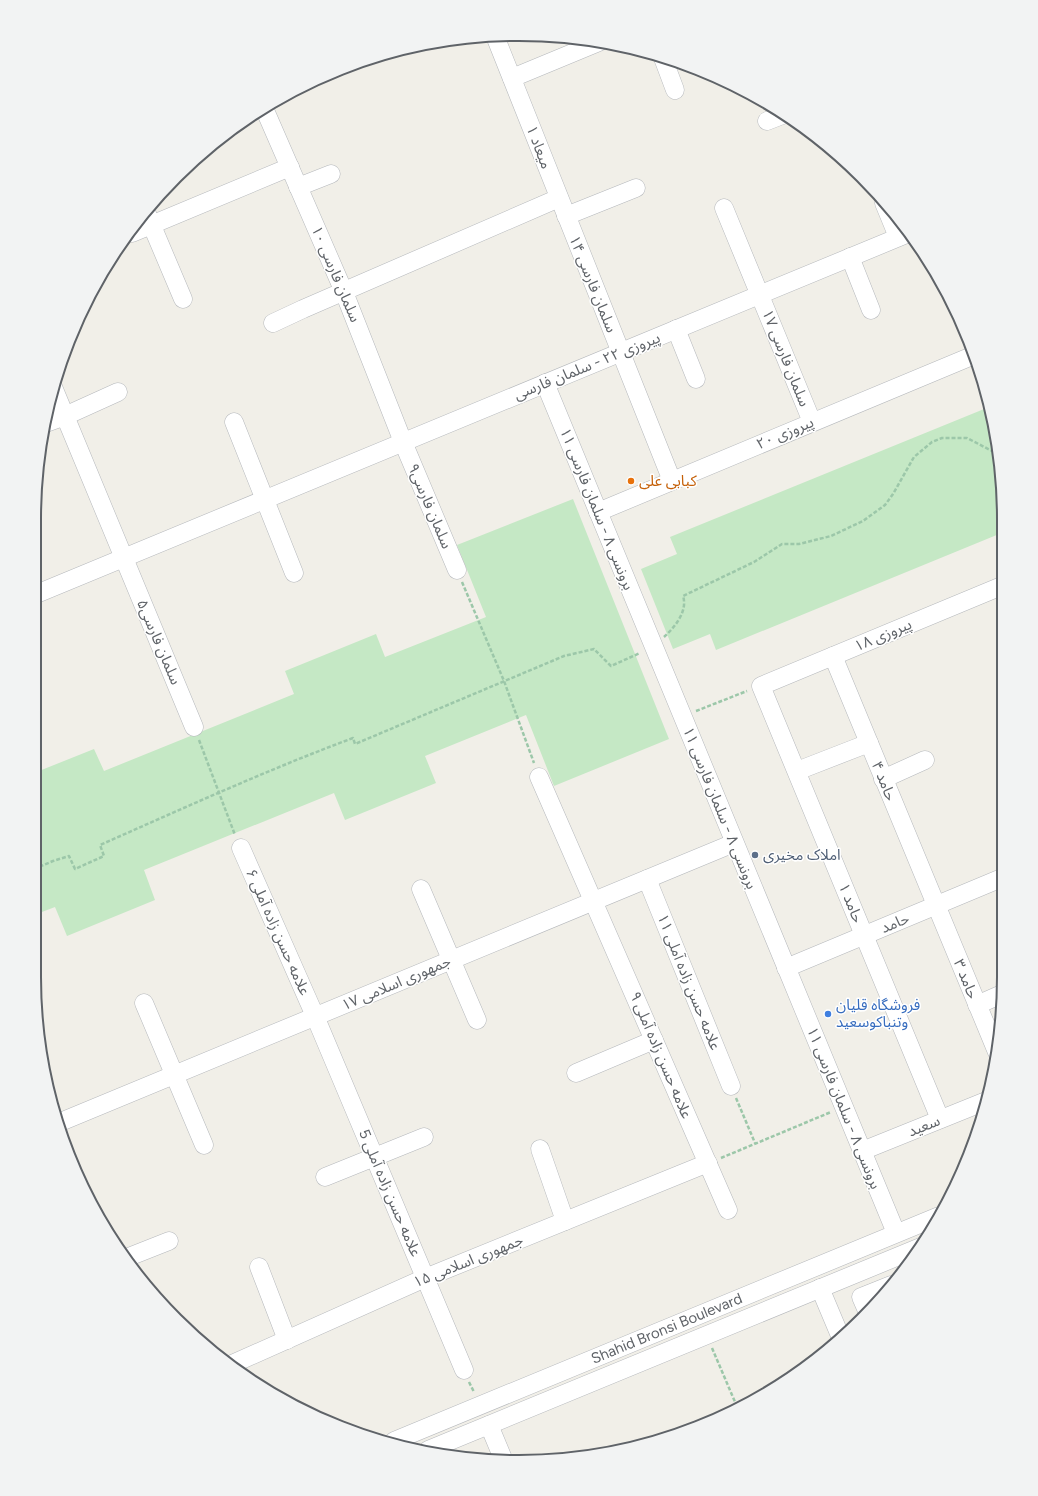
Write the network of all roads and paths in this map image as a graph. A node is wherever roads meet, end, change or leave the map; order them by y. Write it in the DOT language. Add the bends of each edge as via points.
graph roads {
  1 [pos="497,42"];
  2 [pos="589,46"];
  3 [pos="665,64"];
  4 [pos="512,78"];
  5 [pos="675,90"];
  6 [pos="266,114"];
  7 [pos="777,117"];
  8 [pos="767,121"];
  9 [pos="290,167"];
  10 [pos="332,174"];
  11 [pos="298,187"];
  12 [pos="636,188"];
  13 [pos="559,198"];
  14 [pos="724,208"];
  15 [pos="566,216"];
  16 [pos="150,219"];
  17 [pos="903,235"];
  18 [pos="850,257"];
  19 [pos="344,292"];
  20 [pos="760,294"];
  21 [pos="183,299"];
  22 [pos="871,310"];
  23 [pos="273,323"];
  24 [pos="676,329"];
  25 [pos="621,352"];
  26 [pos="969,357"];
  27 [pos="696,379"];
  28 [pos="545,383"];
  29 [pos="118,392"];
  30 [pos="57,396"];
  31 [pos="65,416"];
  32 [pos="51,421"];
  33 [pos="234,422"];
  34 [pos="812,422"];
  35 [pos="403,442"];
  36 [pos="992,451"];
  37 [pos="672,481"];
  38 [pos="265,499"];
  39 [pos="598,512"];
  40 [pos="123,558"];
  41 [pos="457,570"];
  42 [pos="294,573"];
  43 [pos="997,588"];
  44 [pos="41,591"];
  45 [pos="654,647"];
  46 [pos="833,656"];
  47 [pos="504,681"];
  48 [pos="761,686"];
  49 [pos="682,716"];
  50 [pos="194,727"];
  51 [pos="869,743"];
  52 [pos="925,760"];
  53 [pos="797,771"];
  54 [pos="539,777"];
  55 [pos="884,779"];
  56 [pos="219,793"];
  57 [pos="734,843"];
  58 [pos="241,848"];
  59 [pos="41,866"];
  60 [pos="647,879"];
  61 [pos="997,880"];
  62 [pos="421,889"];
  63 [pos="594,901"];
  64 [pos="936,906"];
  65 [pos="864,935"];
  66 [pos="452,960"];
  67 [pos="786,968"];
  68 [pos="996,996"];
  69 [pos="144,1003"];
  70 [pos="977,1005"];
  71 [pos="315,1016"];
  72 [pos="477,1020"];
  73 [pos="654,1040"];
  74 [pos="993,1042"];
  75 [pos="576,1073"];
  76 [pos="174,1075"];
  77 [pos="731,1086"];
  78 [pos="980,1103"];
  79 [pos="844,1106"];
  80 [pos="940,1119"];
  81 [pos="63,1121"];
  82 [pos="424,1137"];
  83 [pos="756,1143"];
  84 [pos="204,1145"];
  85 [pos="540,1149"];
  86 [pos="862,1151"];
  87 [pos="375,1157"];
  88 [pos="708,1163"];
  89 [pos="325,1177"];
  90 [pos="728,1210"];
  91 [pos="931,1219"];
  92 [pos="565,1221"];
  93 [pos="896,1233"];
  94 [pos="169,1241"];
  95 [pos="910,1251"];
  96 [pos="131,1256"];
  97 [pos="259,1267"];
  98 [pos="425,1278"];
  99 [pos="820,1288"];
  100 [pos="880,1289"];
  101 [pos="865,1306"];
  102 [pos="838,1333"];
  103 [pos="707,1335"];
  104 [pos="287,1340"];
  105 [pos="237,1362"];
  106 [pos="464,1370"];
  107 [pos="736,1403"];
  108 [pos="479,1406"];
  109 [pos="489,1425"];
  110 [pos="397,1440"];
  111 [pos="434,1447"];
  112 [pos="501,1454"];
  1 -- 4 [label="street, میعاد ۱"];
  2 -- 4 [label="street"];
  3 -- 5 [label="street"];
  4 -- 13 [label="street, میعاد ۱"];
  6 -- 9 [label="street, سلمان فارسی ۱۰"];
  7 -- 8 [label="street"];
  9 -- 11 [label="street, سلمان فارسی ۱۰"];
  9 -- 16 [label="street"];
  10 -- 11 [label="street"];
  11 -- 19 [label="street, سلمان فارسی ۱۰"];
  12 -- 15 [label="street"];
  13 -- 15 [label="street, میعاد ۱"];
  13 -- 19 [label="street"];
  14 -- 20 [label="street, سلمان فارسی ۱۷"];
  15 -- 25 [label="street, سلمان فارسی ۱۴"];
  16 -- 21 [label="street"];
  17 -- 18 [label="street, پیروزی ۲۲ - سلمان فارسی"];
  18 -- 20 [label="street, پیروزی ۲۲ - سلمان فارسی"];
  18 -- 22 [label="street"];
  19 -- 23 [label="street"];
  19 -- 35 [label="street, سلمان فارسی ۱۰"];
  20 -- 24 [label="street, پیروزی ۲۲ - سلمان فارسی"];
  20 -- 34 [label="street, سلمان فارسی ۱۷"];
  24 -- 25 [label="street, پیروزی ۲۲ - سلمان فارسی"];
  24 -- 27 [label="street"];
  25 -- 28 [label="street, پیروزی ۲۲ - سلمان فارسی"];
  25 -- 37 [label="street, سلمان فارسی ۱۴"];
  26 -- 34 [label="street, پیروزی ۲۰"];
  28 -- 35 [label="street, پیروزی ۲۲ - سلمان فارسی"];
  28 -- 39 [label="street, برونسی ۸ - سلمان فارسی ۱۱"];
  29 -- 31 [label="street"];
  30 -- 31 [label="street, سلمان فارسی۵"];
  31 -- 32 [label="street"];
  31 -- 40 [label="street, سلمان فارسی۵"];
  33 -- 38 [label="street"];
  34 -- 37 [label="street, پیروزی ۲۰"];
  35 -- 38 [label="street, پیروزی ۲۲ - سلمان فارسی"];
  35 -- 41 [label="street, سلمان فارسی۹"];
  36 -- 45 [label="path" via="966,438 942,438 932,442 914,457 885,505 863,521 831,536 799,544 782,544 754,562 683,596 685,600 681,617 672,630"];
  37 -- 39 [label="street, پیروزی ۲۰"];
  38 -- 40 [label="street, پیروزی ۲۲ - سلمان فارسی"];
  38 -- 42 [label="street"];
  39 -- 45 [label="street, برونسی ۸ - سلمان فارسی ۱۱"];
  40 -- 44 [label="street, پیروزی ۲۲ - سلمان فارسی"];
  40 -- 50 [label="street, سلمان فارسی۵"];
  41 -- 47 [label="path"];
  43 -- 46 [label="street, پیروزی ۱۸"];
  45 -- 47 [label="path" via="611,666 594,649 564,656"];
  45 -- 49 [label="street, برونسی ۸ - سلمان فارسی ۱۱"];
  46 -- 48 [label="street, پیروزی ۱۸"];
  46 -- 51 [label="street, حامد ۴"];
  47 -- 54 [label="path"];
  47 -- 56 [label="path" via="356,744 353,738"];
  48 -- 49 [label="path"];
  48 -- 53 [label="street, حامد ۱"];
  49 -- 57 [label="street, برونسی ۸ - سلمان فارسی ۱۱"];
  50 -- 56 [label="path"];
  51 -- 53 [label="street"];
  51 -- 55 [label="street, حامد ۴"];
  52 -- 55 [label="street"];
  53 -- 65 [label="street, حامد ۱"];
  54 -- 63 [label="street, علامه حسن زاده آملی ۹"];
  55 -- 64 [label="street, حامد ۴"];
  56 -- 58 [label="path"];
  56 -- 59 [label="path" via="100,845 104,856 75,869 69,856"];
  57 -- 60 [label="street, جمهوری اسلامی ۱۷"];
  57 -- 67 [label="street, برونسی ۸ - سلمان فارسی ۱۱"];
  58 -- 71 [label="street, علامه حسن زاده آملی ۶"];
  60 -- 63 [label="street, جمهوری اسلامی ۱۷"];
  60 -- 77 [label="street, علامه حسن زاده آملی ۱۱"];
  61 -- 64 [label="street, حامد"];
  62 -- 66 [label="street"];
  63 -- 66 [label="street, جمهوری اسلامی ۱۷"];
  63 -- 73 [label="street, علامه حسن زاده آملی ۹"];
  64 -- 65 [label="street, حامد"];
  64 -- 70 [label="street, حامد ۳"];
  65 -- 67 [label="street, حامد"];
  65 -- 80 [label="street, حامد ۱"];
  66 -- 71 [label="street, جمهوری اسلامی ۱۷"];
  66 -- 72 [label="street"];
  67 -- 79 [label="street, برونسی ۸ - سلمان فارسی ۱۱"];
  68 -- 70 [label="street"];
  69 -- 76 [label="street"];
  70 -- 74 [label="street, حامد ۳"];
  71 -- 76 [label="street, جمهوری اسلامی ۱۷"];
  71 -- 87 [label="street, علامه حسن زاده آملی 5"];
  73 -- 75 [label="street"];
  73 -- 88 [label="street, علامه حسن زاده آملی ۹"];
  76 -- 81 [label="street, جمهوری اسلامی ۱۷"];
  76 -- 84 [label="street"];
  77 -- 83 [label="path"];
  78 -- 80 [label="street, سعید"];
  79 -- 83 [label="path"];
  79 -- 86 [label="street, برونسی ۸ - سلمان فارسی ۱۱"];
  80 -- 86 [label="street, سعید"];
  82 -- 87 [label="street"];
  83 -- 88 [label="path"];
  85 -- 92 [label="street"];
  86 -- 93 [label="street, برونسی ۸ - سلمان فارسی ۱۱"];
  87 -- 89 [label="street"];
  87 -- 98 [label="street, علامه حسن زاده آملی 5"];
  88 -- 90 [label="street, علامه حسن زاده آملی ۹"];
  88 -- 92 [label="street, جمهوری اسلامی ۱۵"];
  91 -- 93 [label="street, Shahid Bronsi Boulevard"];
  92 -- 98 [label="street, جمهوری اسلامی ۱۵"];
  93 -- 108 [label="street, Shahid Bronsi Boulevard"];
  94 -- 96 [label="street"];
  95 -- 99 [label="street, Shahid Bronsi Boulevard"];
  97 -- 104 [label="street"];
  98 -- 104 [label="street, جمهوری اسلامی ۱۵"];
  98 -- 106 [label="street, علامه حسن زاده آملی 5"];
  99 -- 102 [label="street"];
  99 -- 103 [label="street, Shahid Bronsi Boulevard"];
  100 -- 101 [label="street" via="861,1297"];
  103 -- 107 [label="path"];
  103 -- 109 [label="street, Shahid Bronsi Boulevard"];
  104 -- 105 [label="street, جمهوری اسلامی ۱۵"];
  106 -- 108 [label="path"];
  108 -- 110 [label="street, Shahid Bronsi Boulevard"];
  109 -- 111 [label="street, Shahid Bronsi Boulevard"];
  109 -- 112 [label="street"];
}
